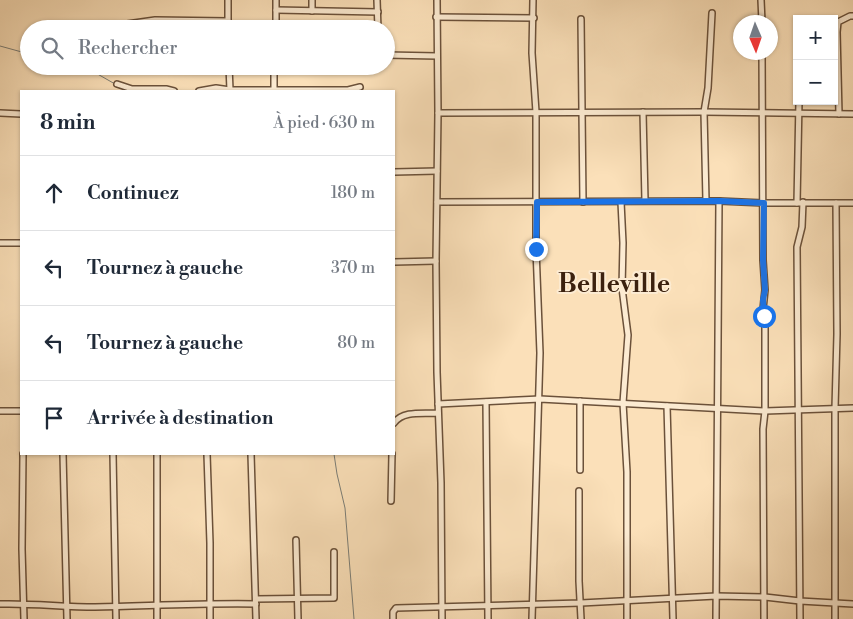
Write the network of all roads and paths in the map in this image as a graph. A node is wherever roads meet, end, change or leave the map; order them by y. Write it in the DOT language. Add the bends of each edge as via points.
graph roads {
  1 [pos="228,0"];
  2 [pos="276,0"];
  3 [pos="312,0"];
  4 [pos="377,0"];
  5 [pos="437,0"];
  6 [pos="533,0"];
  7 [pos="761,0"];
  8 [pos="276,10"];
  9 [pos="312,11"];
  10 [pos="378,12"];
  11 [pos="712,13"];
  12 [pos="762,15"];
  13 [pos="853,16"];
  14 [pos="436,17"];
  15 [pos="534,18"];
  16 [pos="581,19"];
  17 [pos="228,20"];
  18 [pos="276,20"];
  19 [pos="378,20"];
  20 [pos="395,55"];
  21 [pos="437,56"];
  22 [pos="762,60"];
  23 [pos="229,75"];
  24 [pos="274,75"];
  25 [pos="117,84"];
  26 [pos="360,87"];
  27 [pos="170,90"];
  28 [pos="205,90"];
  29 [pos="230,90"];
  30 [pos="274,90"];
  31 [pos="310,90"];
  32 [pos="799,105"];
  33 [pos="0,112"];
  34 [pos="536,112"];
  35 [pos="581,112"];
  36 [pos="643,112"];
  37 [pos="704,112"];
  38 [pos="763,112"];
  39 [pos="438,113"];
  40 [pos="799,113"];
  41 [pos="20,114"];
  42 [pos="839,114"];
  43 [pos="853,114"];
  44 [pos="438,171"];
  45 [pos="395,172"];
  46 [pos="645,201"];
  47 [pos="706,201"];
  48 [pos="719,201"];
  49 [pos="437,202"];
  50 [pos="537,202"];
  51 [pos="583,202"];
  52 [pos="621,202"];
  53 [pos="803,202"];
  54 [pos="764,203"];
  55 [pos="797,203"];
  56 [pos="836,203"];
  57 [pos="853,203"];
  58 [pos="0,243"];
  59 [pos="20,243"];
  60 [pos="436,261"];
  61 [pos="395,262"];
  62 [pos="540,399"];
  63 [pos="486,402"];
  64 [pos="580,402"];
  65 [pos="623,403"];
  66 [pos="438,404"];
  67 [pos="667,406"];
  68 [pos="718,407"];
  69 [pos="834,408"];
  70 [pos="853,408"];
  71 [pos="798,410"];
  72 [pos="0,411"];
  73 [pos="765,411"];
  74 [pos="20,412"];
  75 [pos="438,413"];
  76 [pos="395,422"];
  77 [pos="23,455"];
  78 [pos="63,455"];
  79 [pos="113,455"];
  80 [pos="157,455"];
  81 [pos="207,455"];
  82 [pos="251,455"];
  83 [pos="392,455"];
  84 [pos="580,470"];
  85 [pos="579,491"];
  86 [pos="391,501"];
  87 [pos="296,540"];
  88 [pos="334,552"];
  89 [pos="716,596"];
  90 [pos="764,597"];
  91 [pos="673,598"];
  92 [pos="297,599"];
  93 [pos="628,600"];
  94 [pos="800,601"];
  95 [pos="256,602"];
  96 [pos="24,603"];
  97 [pos="210,603"];
  98 [pos="581,603"];
  99 [pos="835,603"];
  100 [pos="0,604"];
  101 [pos="158,604"];
  102 [pos="533,604"];
  103 [pos="853,604"];
  104 [pos="116,606"];
  105 [pos="488,606"];
  106 [pos="66,607"];
  107 [pos="441,608"];
  108 [pos="24,619"];
  109 [pos="67,619"];
  110 [pos="116,619"];
  111 [pos="157,619"];
  112 [pos="210,619"];
  113 [pos="256,619"];
  114 [pos="298,619"];
  115 [pos="393,619"];
  116 [pos="442,619"];
  117 [pos="488,619"];
  118 [pos="532,619"];
  119 [pos="581,619"];
  120 [pos="628,619"];
  121 [pos="673,619"];
  122 [pos="716,619"];
  123 [pos="764,619"];
  124 [pos="800,619"];
  125 [pos="835,619"];
  1 -- 17 [label="street"];
  2 -- 8 [label="street"];
  3 -- 9 [label="street"];
  4 -- 10 [label="street"];
  5 -- 14 [label="street"];
  6 -- 15 [label="street"];
  7 -- 12 [label="street"];
  8 -- 9 [label="street"];
  8 -- 18 [label="street"];
  9 -- 10 [label="street"];
  10 -- 19 [label="street"];
  11 -- 37 [label="street"];
  13 -- 42 [label="street" via="838,22"];
  14 -- 15 [label="street"];
  14 -- 21 [label="street"];
  15 -- 34 [label="street" via="532,53"];
  16 -- 35 [label="street"];
  20 -- 21 [label="street"];
  21 -- 39 [label="street"];
  22 -- 38 [label="street"];
  23 -- 29 [label="street"];
  24 -- 30 [label="street"];
  25 -- 27 [label="street" via="132,89"];
  26 -- 31 [label="street"];
  28 -- 29 [label="street"];
  29 -- 30 [label="street"];
  30 -- 31 [label="street"];
  32 -- 40 [label="street"];
  33 -- 41 [label="street"];
  34 -- 35 [label="street"];
  34 -- 39 [label="street"];
  34 -- 50 [label="street"];
  35 -- 36 [label="street"];
  35 -- 51 [label="street"];
  36 -- 37 [label="street"];
  36 -- 46 [label="street"];
  37 -- 38 [label="street"];
  37 -- 47 [label="street"];
  38 -- 40 [label="street"];
  38 -- 54 [label="street"];
  39 -- 44 [label="street"];
  40 -- 42 [label="street"];
  40 -- 55 [label="street"];
  42 -- 43 [label="street"];
  44 -- 45 [label="street"];
  44 -- 49 [label="street"];
  46 -- 47 [label="street"];
  46 -- 52 [label="street"];
  47 -- 48 [label="street"];
  48 -- 54 [label="street"];
  48 -- 68 [label="street"];
  49 -- 50 [label="street"];
  49 -- 60 [label="street"];
  50 -- 51 [label="street"];
  50 -- 62 [label="street"];
  51 -- 52 [label="street"];
  52 -- 65 [label="street" via="622,288 628,335"];
  53 -- 55 [label="street"];
  53 -- 56 [label="street"];
  53 -- 71 [label="street" via="802,227 796,247"];
  54 -- 55 [label="street"];
  54 -- 73 [label="street"];
  56 -- 57 [label="street"];
  56 -- 69 [label="street"];
  58 -- 59 [label="street"];
  60 -- 61 [label="street"];
  60 -- 66 [label="street"];
  62 -- 63 [label="street"];
  62 -- 64 [label="street"];
  62 -- 102 [label="street"];
  63 -- 66 [label="street"];
  63 -- 105 [label="street"];
  64 -- 65 [label="street"];
  64 -- 84 [label="street"];
  65 -- 67 [label="street"];
  65 -- 93 [label="street"];
  66 -- 75 [label="street"];
  67 -- 68 [label="street"];
  67 -- 91 [label="street"];
  68 -- 73 [label="street"];
  68 -- 89 [label="street"];
  69 -- 70 [label="street"];
  69 -- 71 [label="street"];
  69 -- 99 [label="street"];
  71 -- 73 [label="street"];
  71 -- 94 [label="street"];
  72 -- 74 [label="street"];
  73 -- 90 [label="street"];
  75 -- 76 [label="street" via="402,415"];
  75 -- 107 [label="street"];
  77 -- 96 [label="street"];
  78 -- 106 [label="street"];
  79 -- 104 [label="street"];
  80 -- 101 [label="street"];
  81 -- 97 [label="street"];
  82 -- 95 [label="street"];
  83 -- 86 [label="street"];
  85 -- 98 [label="street"];
  87 -- 92 [label="street"];
  88 -- 92 [label="street" via="334,598"];
  89 -- 90 [label="street"];
  89 -- 91 [label="street"];
  89 -- 122 [label="street"];
  90 -- 94 [label="street"];
  90 -- 123 [label="street"];
  91 -- 93 [label="street"];
  91 -- 121 [label="street"];
  92 -- 95 [label="street"];
  92 -- 114 [label="street"];
  93 -- 98 [label="street"];
  93 -- 120 [label="street"];
  94 -- 99 [label="street"];
  94 -- 124 [label="street"];
  95 -- 97 [label="street"];
  95 -- 113 [label="street"];
  96 -- 100 [label="street"];
  96 -- 106 [label="street"];
  96 -- 108 [label="street"];
  97 -- 101 [label="street"];
  97 -- 112 [label="street"];
  98 -- 102 [label="street"];
  98 -- 119 [label="street"];
  99 -- 103 [label="street"];
  99 -- 125 [label="street"];
  101 -- 104 [label="street"];
  101 -- 111 [label="street"];
  102 -- 105 [label="street"];
  102 -- 118 [label="street"];
  104 -- 106 [label="street"];
  104 -- 110 [label="street"];
  105 -- 107 [label="street"];
  105 -- 117 [label="street"];
  106 -- 109 [label="street"];
  107 -- 115 [label="street" via="396,608"];
  107 -- 116 [label="street"];
}
